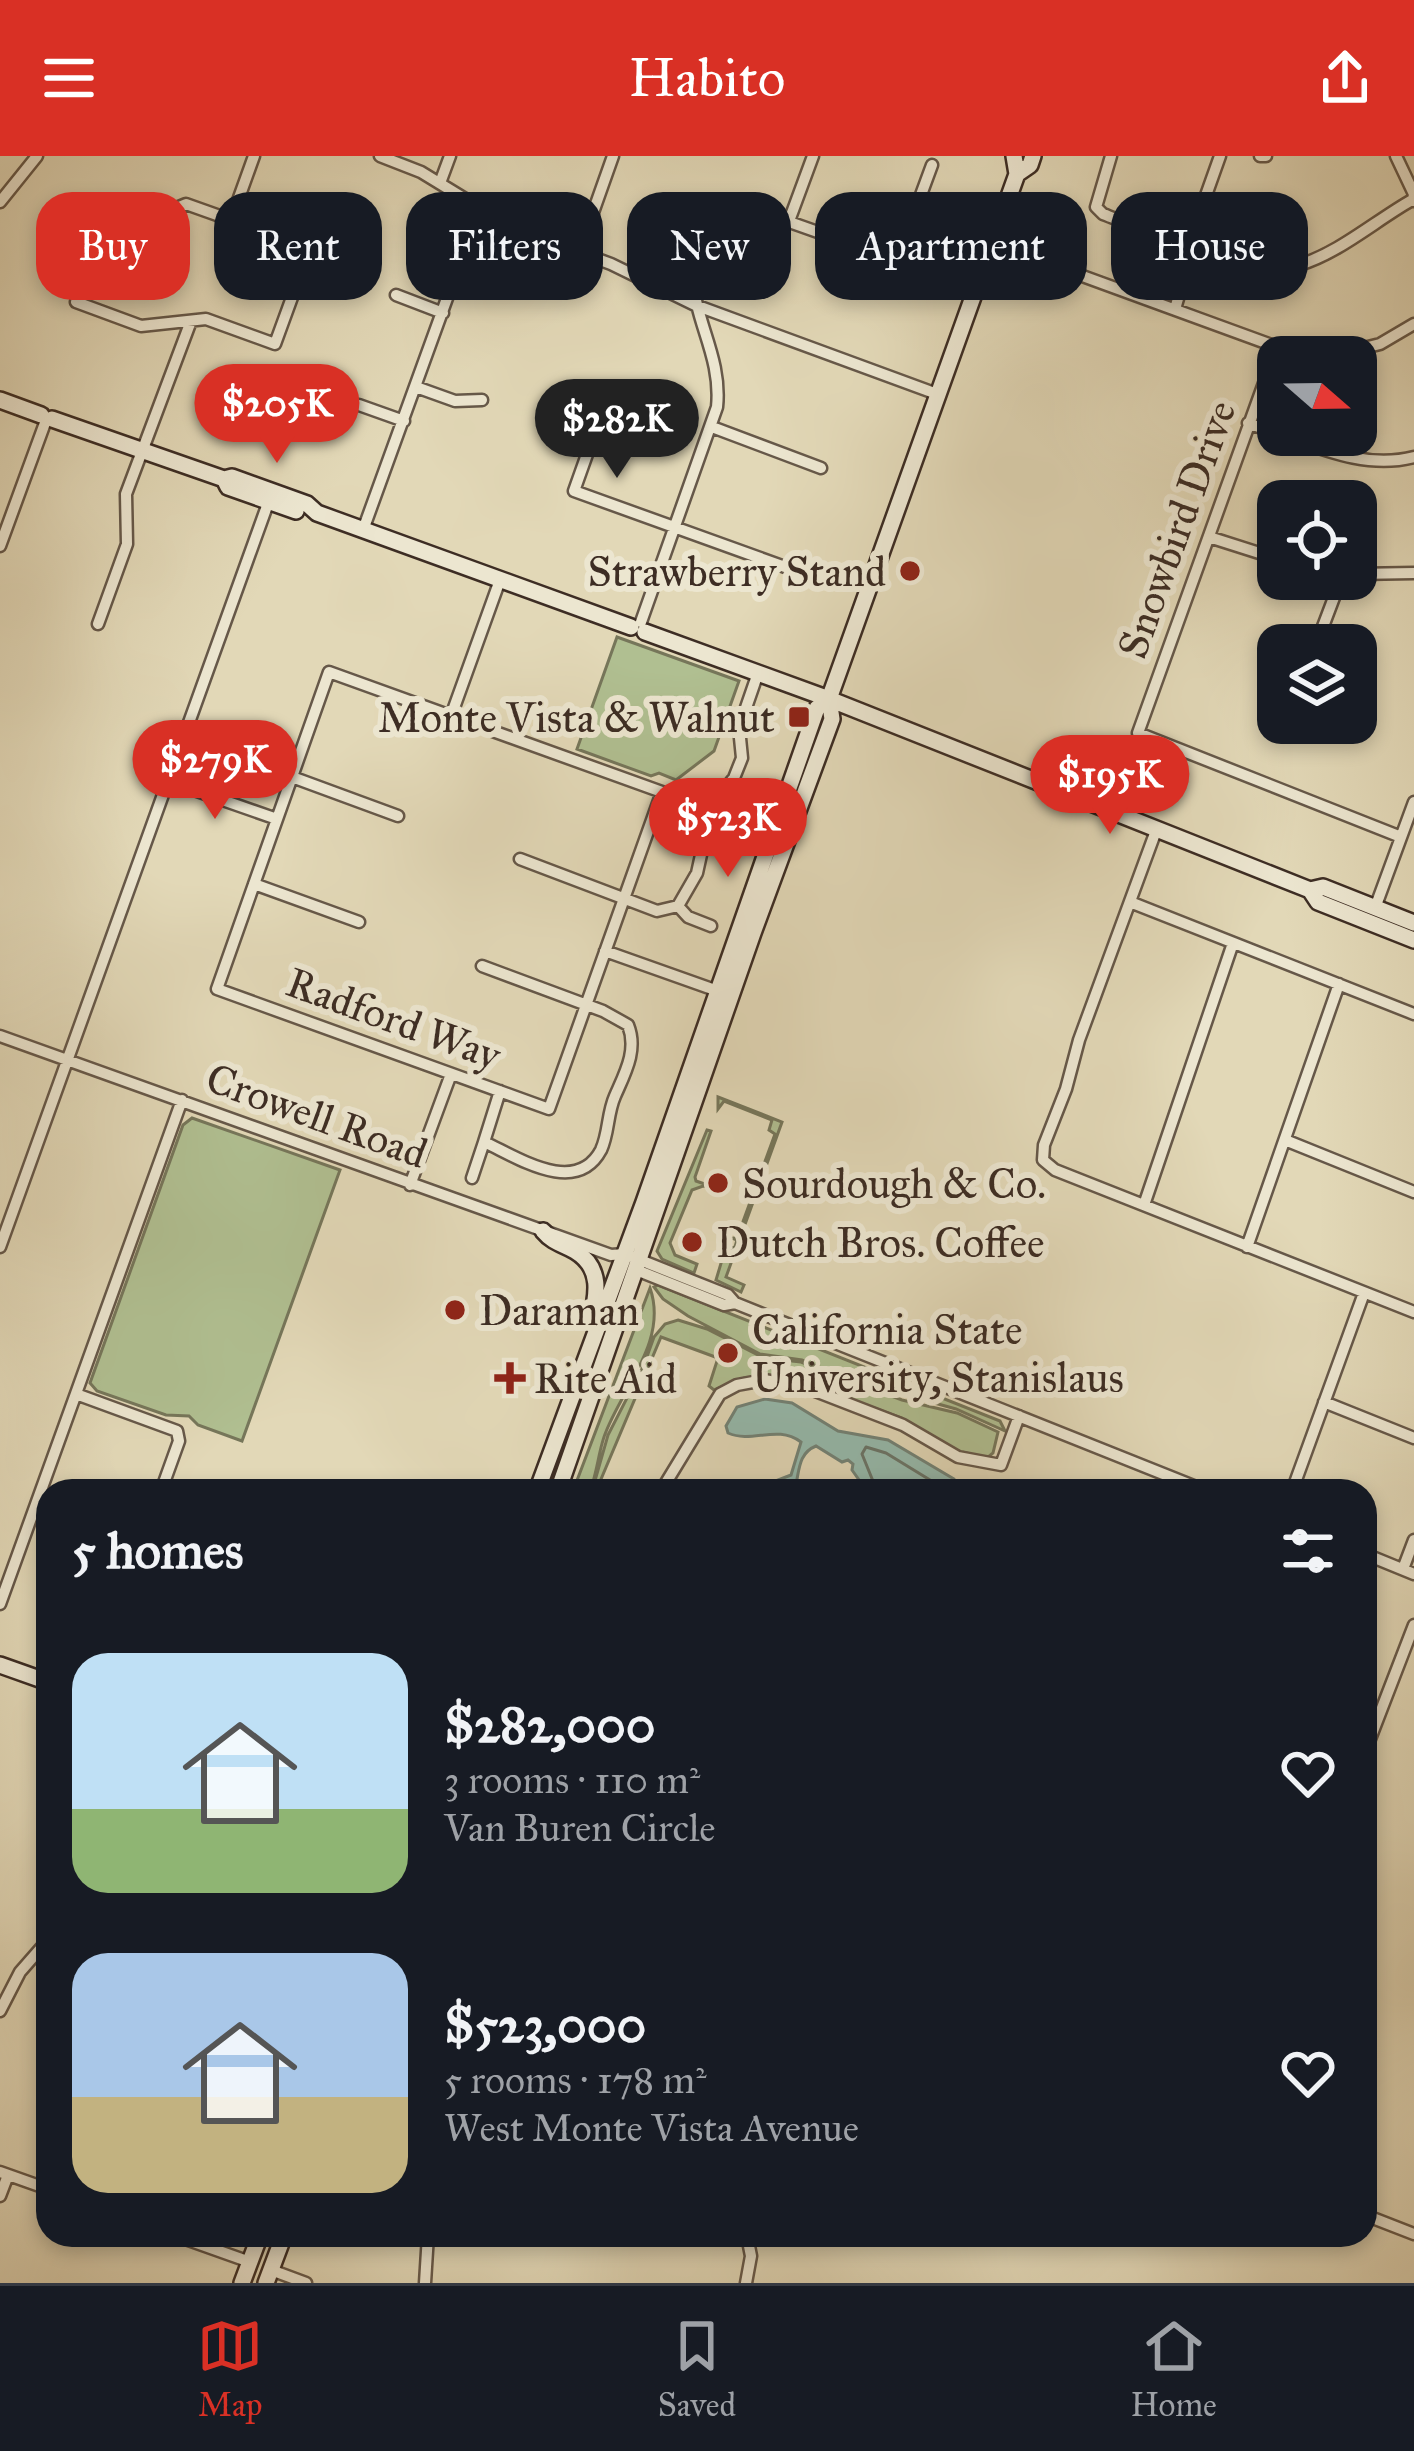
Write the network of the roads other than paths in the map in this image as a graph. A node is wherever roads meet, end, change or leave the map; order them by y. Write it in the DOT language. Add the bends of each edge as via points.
graph roads {
  1 [pos="38,156"];
  2 [pos="254,156"];
  3 [pos="380,156"];
  4 [pos="449,156"];
  5 [pos="613,156"];
  6 [pos="813,156"];
  7 [pos="1033,156"];
  8 [pos="1111,156"];
  9 [pos="1220,156"];
  10 [pos="1396,156"];
  11 [pos="932,165"];
  12 [pos="1015,165"];
  13 [pos="440,183"];
  14 [pos="241,192"];
  15 [pos="453,192"];
  16 [pos="601,192"];
  17 [pos="1207,192"];
  18 [pos="1413,197"];
  19 [pos="0,202"];
  20 [pos="214,214"];
  21 [pos="791,216"];
  22 [pos="1111,217"];
  23 [pos="791,222"];
  24 [pos="1308,260"];
  25 [pos="603,263"];
  26 [pos="1087,277"];
  27 [pos="396,296"];
  28 [pos="291,300"];
  29 [pos="447,300"];
  30 [pos="694,300"];
  31 [pos="971,300"];
  32 [pos="1177,300"];
  33 [pos="1156,302"];
  34 [pos="695,305"];
  35 [pos="1175,309"];
  36 [pos="442,313"];
  37 [pos="191,321"];
  38 [pos="1414,324"];
  39 [pos="1257,340"];
  40 [pos="1377,345"];
  41 [pos="416,387"];
  42 [pos="937,394"];
  43 [pos="1257,398"];
  44 [pos="0,400"];
  45 [pos="482,400"];
  46 [pos="359,405"];
  47 [pos="601,416"];
  48 [pos="46,419"];
  49 [pos="404,421"];
  50 [pos="1247,423"];
  51 [pos="1257,426"];
  52 [pos="712,427"];
  53 [pos="142,450"];
  54 [pos="1341,456"];
  55 [pos="1414,458"];
  56 [pos="821,468"];
  57 [pos="270,497"];
  58 [pos="675,527"];
  59 [pos="364,530"];
  60 [pos="1209,537"];
  61 [pos="0,546"];
  62 [pos="1257,552"];
  63 [pos="785,567"];
  64 [pos="1414,573"];
  65 [pos="1377,574"];
  66 [pos="500,580"];
  67 [pos="98,624"];
  68 [pos="639,627"];
  69 [pos="758,673"];
  70 [pos="830,699"];
  71 [pos="451,716"];
  72 [pos="292,777"];
  73 [pos="168,781"];
  74 [pos="1414,802"];
  75 [pos="398,815"];
  76 [pos="278,819"];
  77 [pos="1157,828"];
  78 [pos="1401,837"];
  79 [pos="520,859"];
  80 [pos="254,884"];
  81 [pos="1310,890"];
  82 [pos="624,898"];
  83 [pos="1130,902"];
  84 [pos="678,906"];
  85 [pos="1375,908"];
  86 [pos="359,922"];
  87 [pos="1414,923"];
  88 [pos="711,926"];
  89 [pos="1414,940"];
  90 [pos="1233,944"];
  91 [pos="605,951"];
  92 [pos="482,966"];
  93 [pos="1339,984"];
  94 [pos="716,990"];
  95 [pos="586,1004"];
  96 [pos="1414,1014"];
  97 [pos="0,1036"];
  98 [pos="67,1060"];
  99 [pos="451,1074"];
  100 [pos="500,1091"];
  101 [pos="182,1100"];
  102 [pos="1285,1140"];
  103 [pos="484,1142"];
  104 [pos="472,1178"];
  105 [pos="410,1185"];
  106 [pos="1414,1192"];
  107 [pos="1144,1204"];
  108 [pos="543,1232"];
  109 [pos="1247,1246"];
  110 [pos="0,1247"];
  111 [pos="627,1260"];
  112 [pos="1364,1293"];
  113 [pos="1414,1312"];
  114 [pos="595,1335"];
  115 [pos="76,1394"];
  116 [pos="1324,1402"];
  117 [pos="1018,1416"];
  118 [pos="1414,1438"];
  119 [pos="45,1479"];
  120 [pos="165,1479"];
  121 [pos="541,1479"];
  122 [pos="562,1479"];
  123 [pos="668,1479"];
  124 [pos="1176,1479"];
  125 [pos="1296,1479"];
  126 [pos="36,1505"];
  127 [pos="1414,1540"];
  128 [pos="1377,1559"];
  129 [pos="1408,1571"];
  130 [pos="0,1604"];
  131 [pos="1414,1625"];
  132 [pos="0,1665"];
  133 [pos="36,1678"];
  134 [pos="1377,1721"];
  135 [pos="36,1954"];
  136 [pos="0,2011"];
  137 [pos="4,2174"];
  138 [pos="36,2185"];
  139 [pos="0,2196"];
  140 [pos="1377,2220"];
  141 [pos="1414,2234"];
  142 [pos="211,2247"];
  143 [pos="256,2247"];
  144 [pos="280,2247"];
  145 [pos="427,2247"];
  146 [pos="749,2247"];
  147 [pos="250,2262"];
  148 [pos="269,2277"];
  149 [pos="242,2283"];
  150 [pos="306,2283"];
  151 [pos="425,2283"];
  152 [pos="746,2283"];
  1 -- 19 [label="street"];
  2 -- 14 [label="street"];
  3 -- 13 [label="street"];
  4 -- 13 [label="street"];
  5 -- 16 [label="street"];
  6 -- 21 [label="street"];
  7 -- 12 [label="main road" via="1030,165"];
  8 -- 22 [label="street" via="1096,207"];
  9 -- 17 [label="street"];
  10 -- 18 [label="street"];
  11 -- 23 [label="street" via="897,260"];
  13 -- 15 [label="street"];
  18 -- 24 [label="street"];
  20 -- 37 [label="street" via="186,204 99,240 76,302 141,326"];
  25 -- 34 [label="street"];
  26 -- 33 [label="street"];
  27 -- 36 [label="street"];
  28 -- 37 [label="street" via="275,344"];
  29 -- 36 [label="street"];
  30 -- 34 [label="street"];
  31 -- 42 [label="main road"];
  32 -- 35 [label="street"];
  33 -- 35 [label="street"];
  34 -- 42 [label="street"];
  34 -- 52 [label="street" via="717,372"];
  35 -- 39 [label="street"];
  36 -- 41 [label="street"];
  37 -- 53 [label="street"];
  38 -- 40 [label="street"];
  41 -- 45 [label="street"];
  41 -- 49 [label="street"];
  42 -- 70 [label="main road"];
  43 -- 50 [label="street, Snowbird Drive"];
  44 -- 48 [label="main road"];
  46 -- 49 [label="street"];
  47 -- 58 [label="street" via="574,490"];
  48 -- 53 [label="main road"];
  48 -- 61 [label="street"];
  49 -- 59 [label="street"];
  50 -- 51 [label="street"];
  50 -- 60 [label="street, Snowbird Drive"];
  52 -- 56 [label="street"];
  52 -- 58 [label="street"];
  53 -- 57 [label="main road"];
  53 -- 67 [label="street" via="124,499 125,549"];
  54 -- 55 [label="street"];
  57 -- 59 [label="main road"];
  57 -- 73 [label="street"];
  58 -- 63 [label="street"];
  58 -- 68 [label="street"];
  59 -- 66 [label="main road"];
  60 -- 62 [label="street"];
  60 -- 78 [label="street, Snowbird Drive" via="1138,733"];
  64 -- 65 [label="street"];
  66 -- 68 [label="main road"];
  66 -- 71 [label="street"];
  68 -- 69 [label="main road"];
  69 -- 70 [label="main road"];
  69 -- 84 [label="street" via="739,728 742,758 712,805 698,873"];
  70 -- 77 [label="main road"];
  70 -- 94 [label="main road" via="817,708"];
  70 -- 111 [label="main road" via="833,714"];
  71 -- 72 [label="street" via="329,672"];
  71 -- 82 [label="street" via="662,792"];
  72 -- 75 [label="street"];
  72 -- 76 [label="street"];
  73 -- 76 [label="street"];
  73 -- 98 [label="street"];
  74 -- 78 [label="street"];
  76 -- 80 [label="street"];
  77 -- 81 [label="main road"];
  77 -- 83 [label="street"];
  78 -- 85 [label="street"];
  79 -- 82 [label="street"];
  80 -- 86 [label="street"];
  80 -- 99 [label="street, Radford Way" via="217,989"];
  81 -- 85 [label="main road" via="1323,887"];
  81 -- 89 [label="main road" via="1318,902"];
  82 -- 84 [label="street" via="657,910"];
  82 -- 91 [label="street"];
  83 -- 90 [label="street"];
  83 -- 107 [label="street" via="1042,1160"];
  84 -- 88 [label="street"];
  85 -- 87 [label="main road"];
  90 -- 93 [label="street"];
  90 -- 107 [label="street"];
  91 -- 94 [label="street"];
  91 -- 95 [label="street"];
  92 -- 95 [label="street"];
  93 -- 96 [label="street"];
  93 -- 102 [label="street"];
  94 -- 111 [label="main road"];
  95 -- 100 [label="street, Radford Way" via="549,1109"];
  95 -- 103 [label="street" via="628,1025 632,1037 594,1160 576,1172 552,1172"];
  97 -- 98 [label="street, Crowell Road"];
  98 -- 101 [label="street, Crowell Road"];
  98 -- 110 [label="street"];
  99 -- 100 [label="street, Radford Way"];
  99 -- 105 [label="street"];
  100 -- 103 [label="street"];
  101 -- 105 [label="street, Crowell Road"];
  101 -- 115 [label="street"];
  102 -- 106 [label="street"];
  102 -- 109 [label="street"];
  103 -- 104 [label="street"];
  105 -- 108 [label="street, Crowell Road"];
  107 -- 109 [label="street"];
  108 -- 111 [label="street, Crowell Road"];
  108 -- 114 [label="main road" via="593,1270"];
  109 -- 112 [label="street"];
  111 -- 114 [label="main road"];
  111 -- 117 [label="street, Crowell Road"];
  111 -- 122 [label="main road"];
  112 -- 113 [label="street"];
  112 -- 116 [label="street"];
  114 -- 121 [label="main road"];
  115 -- 119 [label="street"];
  115 -- 120 [label="street" via="173,1428 179,1434"];
  116 -- 118 [label="street"];
  116 -- 125 [label="street"];
  117 -- 123 [label="street" via="1001,1465 951,1454 903,1425 811,1389 764,1380 720,1394"];
  117 -- 124 [label="street, Crowell Road"];
  126 -- 130 [label="street"];
  127 -- 129 [label="street"];
  128 -- 129 [label="street"];
  131 -- 134 [label="street"];
  132 -- 133 [label="main road"];
  135 -- 136 [label="street"];
  137 -- 138 [label="street"];
  137 -- 139 [label="street"];
  140 -- 141 [label="street"];
  142 -- 147 [label="street"];
  143 -- 147 [label="main road"];
  144 -- 148 [label="main road"];
  145 -- 151 [label="street"];
  146 -- 152 [label="street"];
  147 -- 149 [label="main road"];
  148 -- 150 [label="street"];
}
